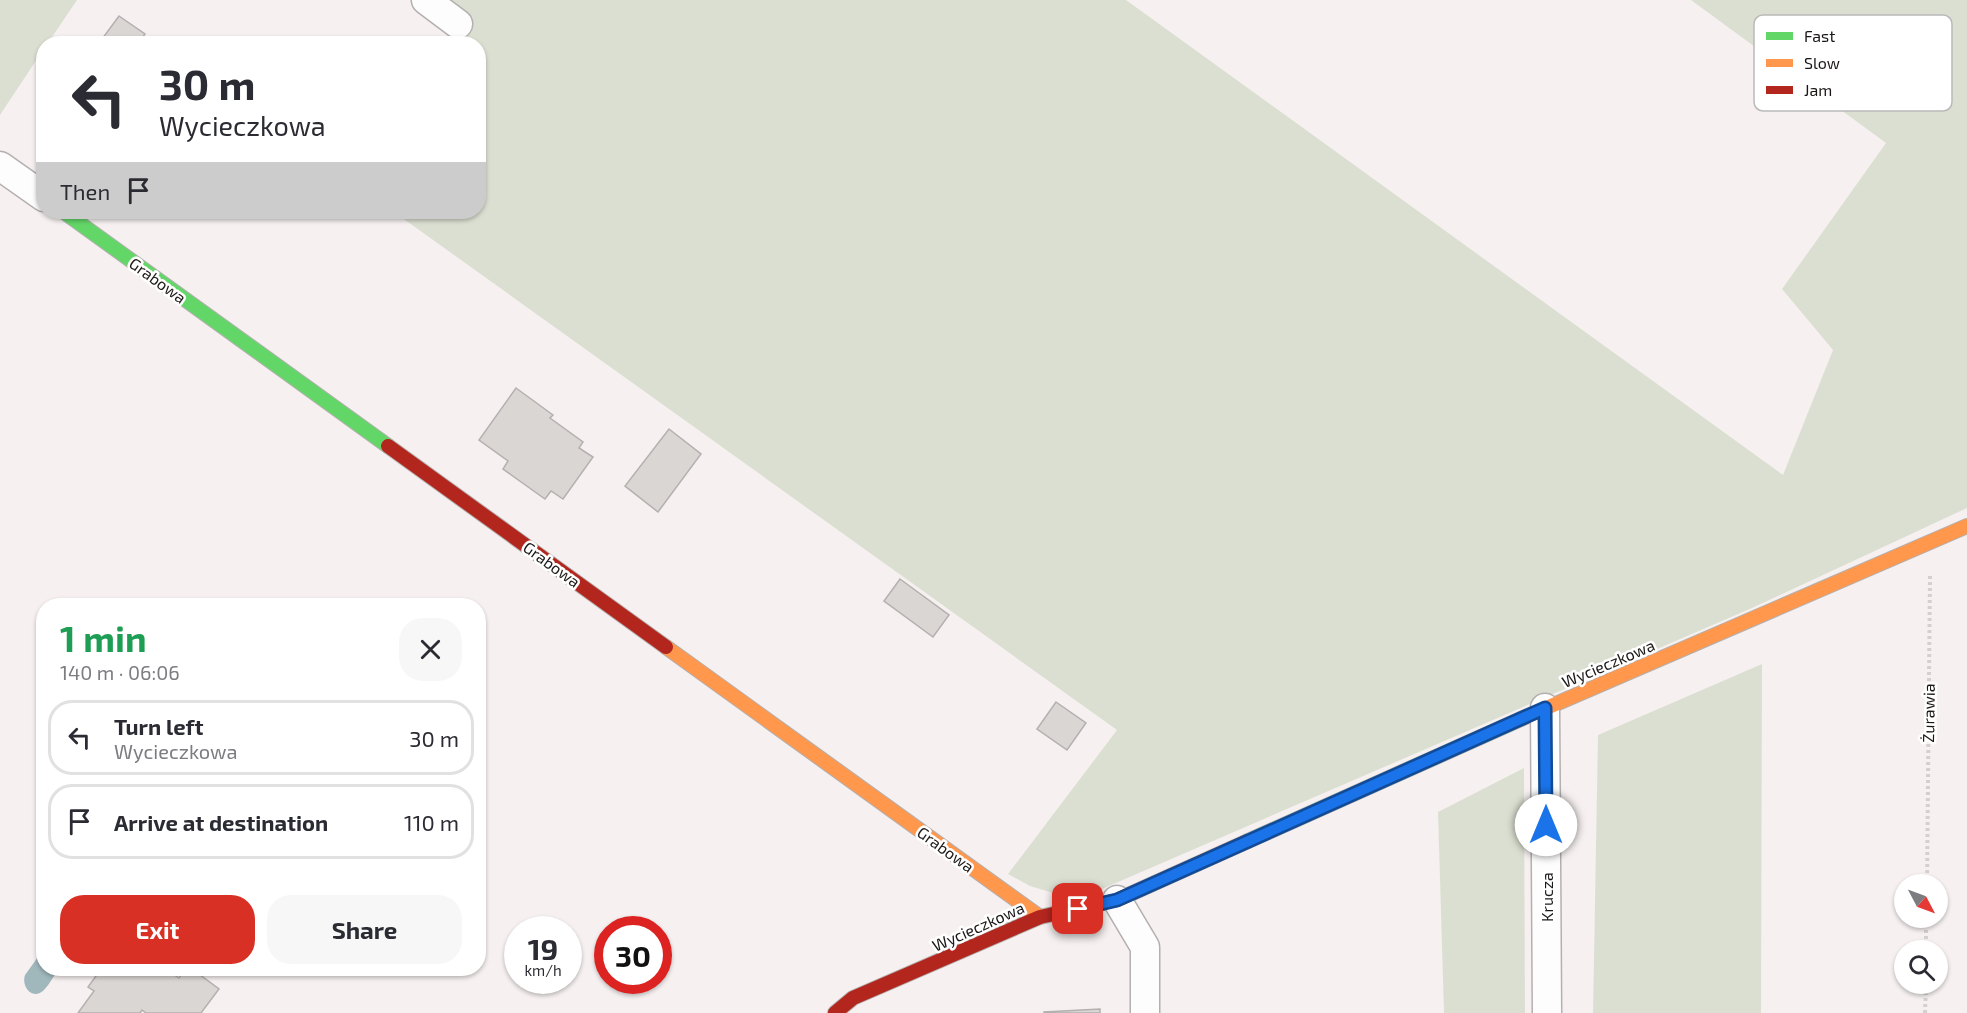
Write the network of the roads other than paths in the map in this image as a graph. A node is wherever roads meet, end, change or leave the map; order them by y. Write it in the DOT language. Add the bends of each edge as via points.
graph roads {
  1 [pos="426,0"];
  2 [pos="458,24"];
  3 [pos="0,166"];
  4 [pos="36,191"];
  5 [pos="74,219"];
  6 [pos="1967,526"];
  7 [pos="1545,708"];
  8 [pos="1117,900"];
  9 [pos="1040,917"];
  10 [pos="835,1013"];
  11 [pos="1145,1013"];
  12 [pos="1547,1013"];
  1 -- 2 [label="street"];
  3 -- 4 [label="street"];
  5 -- 9 [label="street, Grabowa"];
  6 -- 7 [label="street, Wycieczkowa"];
  7 -- 8 [label="street, Wycieczkowa"];
  7 -- 12 [label="street, Krucza"];
  8 -- 9 [label="street, Wycieczkowa"];
  8 -- 11 [label="street" via="1144,947"];
  9 -- 10 [label="street, Wycieczkowa" via="853,998"];
}
